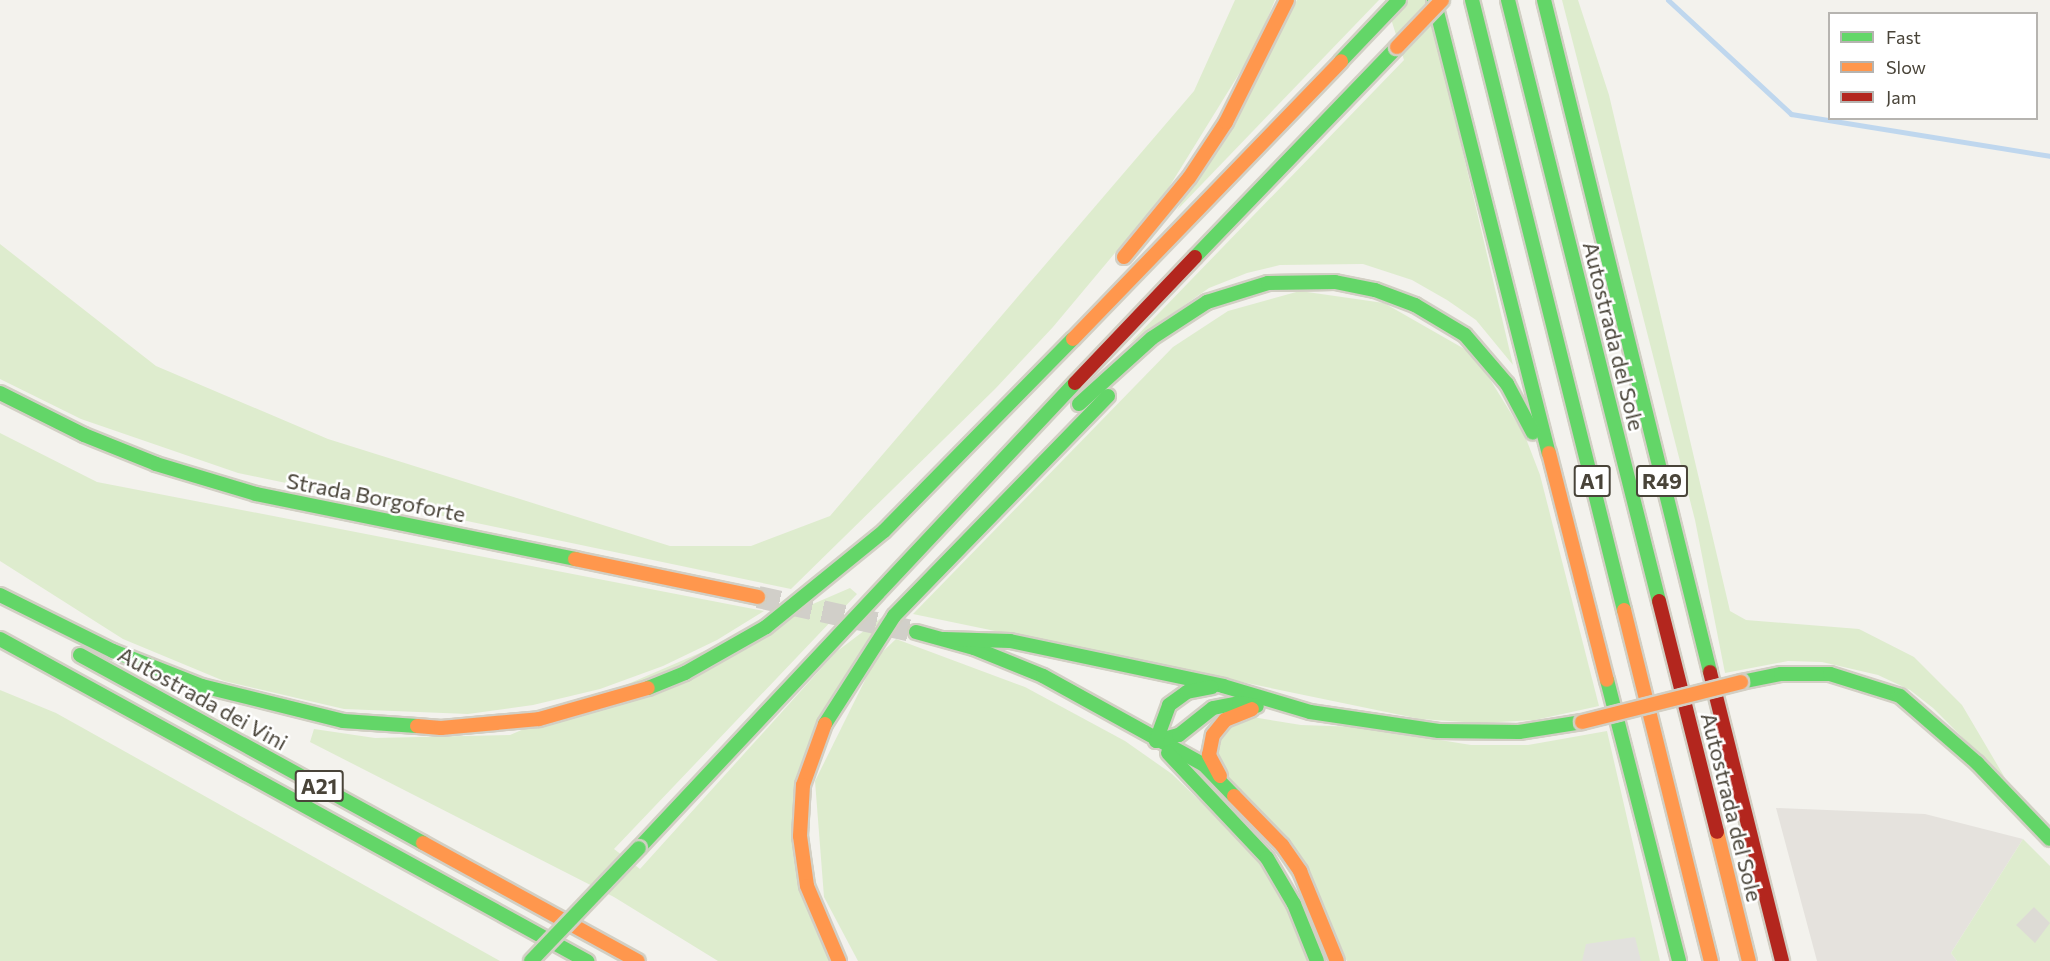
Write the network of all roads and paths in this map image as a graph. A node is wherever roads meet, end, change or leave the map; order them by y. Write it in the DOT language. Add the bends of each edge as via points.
graph roads {
  1 [pos="1287,0"];
  2 [pos="1399,0"];
  3 [pos="1434,0"];
  4 [pos="1442,0"];
  5 [pos="1472,0"];
  6 [pos="1508,0"];
  7 [pos="1544,0"];
  8 [pos="1111,272"];
  9 [pos="1317,281"];
  10 [pos="1053,338"];
  11 [pos="0,393"];
  12 [pos="884,531"];
  13 [pos="914,551"];
  14 [pos="0,595"];
  15 [pos="758,597"];
  16 [pos="1589,598"];
  17 [pos="0,611"];
  18 [pos="21,622"];
  19 [pos="916,632"];
  20 [pos="0,639"];
  21 [pos="944,639"];
  22 [pos="62,645"];
  23 [pos="1222,686"];
  24 [pos="1156,741"];
  25 [pos="1224,782"];
  26 [pos="2050,839"];
  27 [pos="531,961"];
  28 [pos="587,961"];
  29 [pos="638,961"];
  30 [pos="839,961"];
  31 [pos="1317,961"];
  32 [pos="1337,961"];
  33 [pos="1679,961"];
  34 [pos="1711,961"];
  35 [pos="1749,961"];
  36 [pos="1782,961"];
  1 -- 8 [label="main road" via="1251,78 1206,154"];
  2 -- 12 [label="main road" via="960,458"];
  3 -- 16 [label="main road"];
  4 -- 13 [label="main road, bridge"];
  5 -- 34 [label="main road, A1"];
  6 -- 35 [label="main road, Autostrada del Sole / A1"];
  7 -- 36 [label="main road, R49"];
  9 -- 13 [label="main road" via="1249,286 1207,302 1152,338 1002,480"];
  9 -- 16 [label="main road" via="1353,285 1415,305 1449,323 1479,348 1508,384 1534,435"];
  9 -- 30 [label="main road" via="1273,287 1229,301 1181,327 969,538 874,641 819,736 800,810 807,886"];
  10 -- 12 [label="main road" via="936,462"];
  11 -- 15 [label="main road, Strada Borgoforte" via="84,435 156,464 256,494"];
  12 -- 14 [label="main road" via="766,627 685,673 589,707 498,724 441,728 343,721 242,699 113,651"];
  13 -- 27 [label="main road, bridge"];
  16 -- 33 [label="main road"];
  17 -- 18 [label="main road"];
  19 -- 21 [label="main road"];
  20 -- 28 [label="main road, Autostrada dei Vini / A21"];
  21 -- 23 [label="main road" via="1010,641"];
  21 -- 24 [label="main road" via="1043,676"];
  22 -- 29 [label="main road, Autostrada dei Vini / A21"];
  23 -- 24 [label="main road" via="1199,688 1177,697 1164,714"];
  23 -- 26 [label="main road, bridge" via="1310,712 1478,734 1582,722 1781,674 1830,674 1900,696 1977,763"];
  24 -- 25 [label="main road" via="1204,765"];
  24 -- 25 [label="main road" via="1179,735 1204,712 1226,704 1286,710 1244,710 1218,727 1209,755"];
  24 -- 31 [label="main road" via="1267,858 1294,904"];
  25 -- 32 [label="main road" via="1265,824 1300,871"];
}
